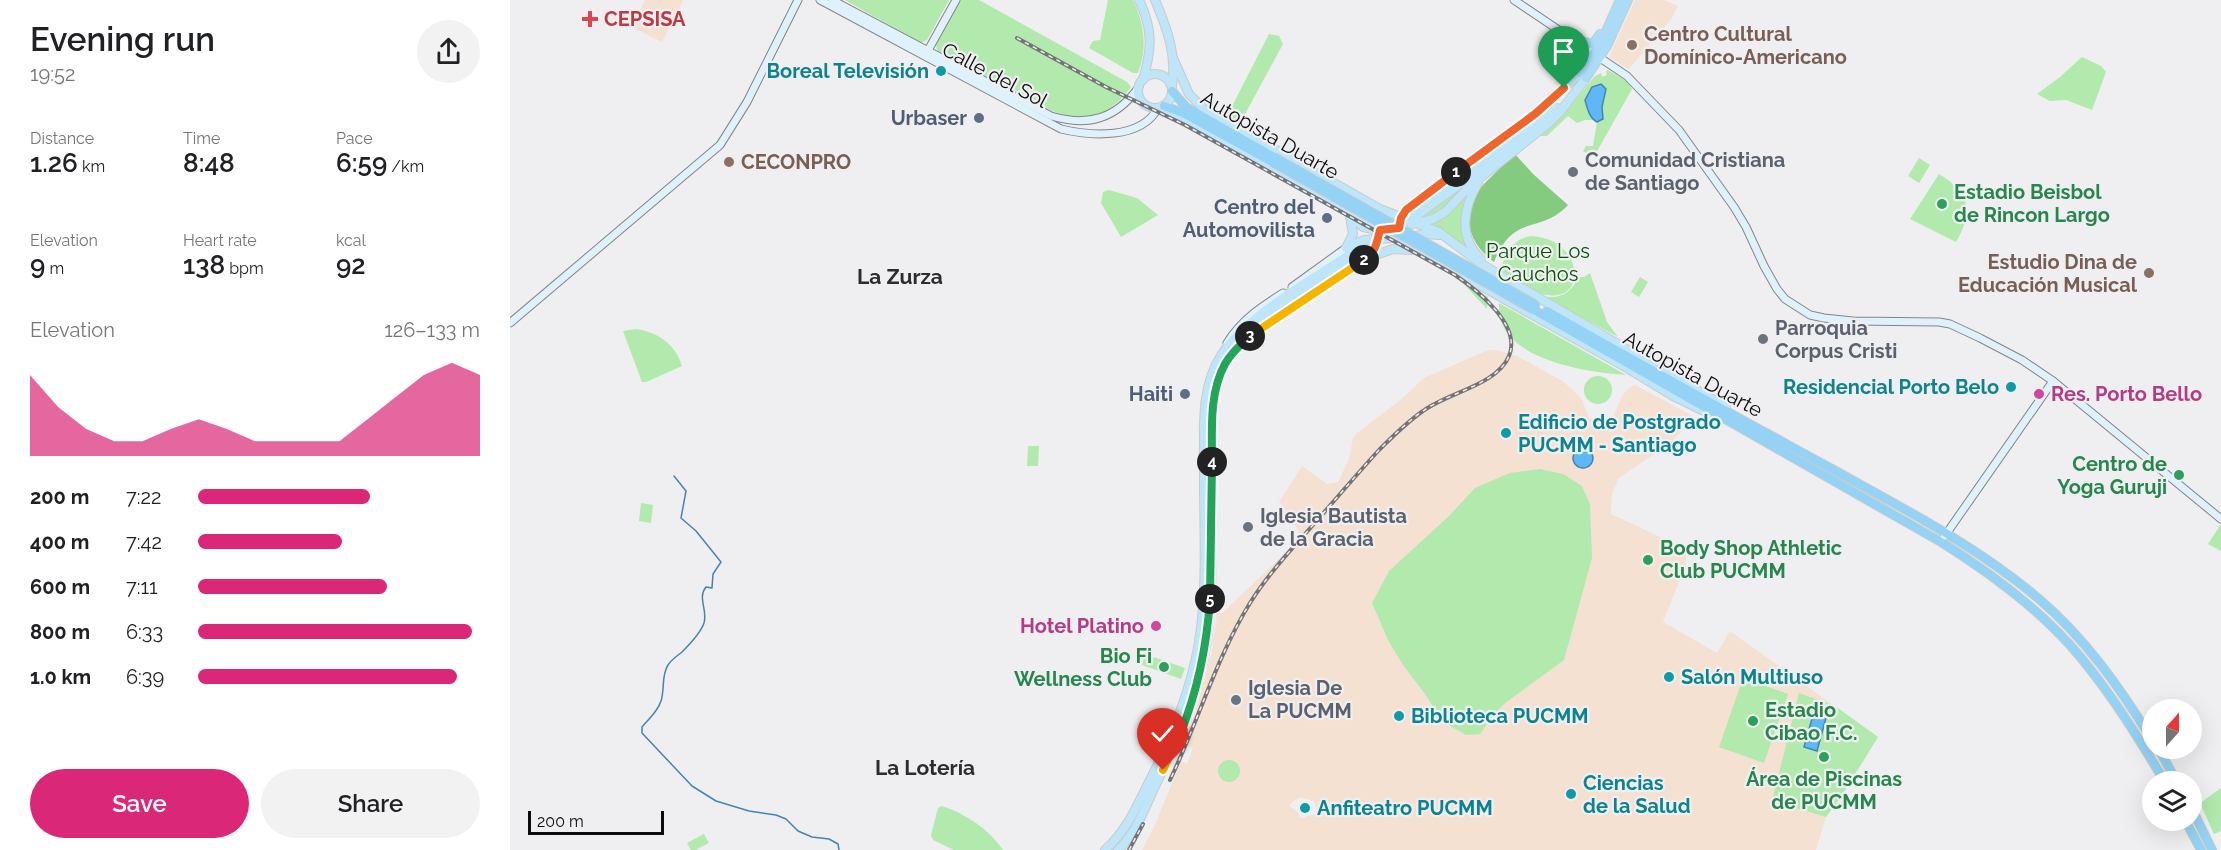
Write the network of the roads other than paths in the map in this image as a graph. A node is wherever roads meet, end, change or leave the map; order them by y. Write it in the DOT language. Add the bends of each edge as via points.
graph roads {
  1 [pos="798,0"];
  2 [pos="820,0"];
  3 [pos="832,0"];
  4 [pos="838,0"];
  5 [pos="956,0"];
  6 [pos="1139,0"];
  7 [pos="1155,0"];
  8 [pos="1514,0"];
  9 [pos="1620,0"];
  10 [pos="1628,0"];
  11 [pos="845,7"];
  12 [pos="1616,10"];
  13 [pos="1569,37"];
  14 [pos="926,53"];
  15 [pos="1597,56"];
  16 [pos="1173,58"];
  17 [pos="1583,76"];
  18 [pos="1141,84"];
  19 [pos="1172,88"];
  20 [pos="1016,102"];
  21 [pos="1161,107"];
  22 [pos="1191,109"];
  23 [pos="1481,176"];
  24 [pos="1412,205"];
  25 [pos="1345,210"];
  26 [pos="1379,211"];
  27 [pos="1401,218"];
  28 [pos="1414,218"];
  29 [pos="1370,224"];
  30 [pos="1399,228"];
  31 [pos="1380,230"];
  32 [pos="1424,234"];
  33 [pos="1398,238"];
  34 [pos="1448,238"];
  35 [pos="1378,239"];
  36 [pos="1346,248"];
  37 [pos="1363,253"];
  38 [pos="1421,253"];
  39 [pos="1503,277"];
  40 [pos="1518,285"];
  41 [pos="1530,288"];
  42 [pos="1535,308"];
  43 [pos="510,323"];
  44 [pos="1623,341"];
  45 [pos="1630,349"];
  46 [pos="1227,354"];
  47 [pos="1643,357"];
  48 [pos="1673,371"];
  49 [pos="2053,381"];
  50 [pos="1743,429"];
  51 [pos="1776,438"];
  52 [pos="2221,519"];
  53 [pos="1947,533"];
  54 [pos="1941,542"];
  55 [pos="2142,724"];
  56 [pos="2156,771"];
  57 [pos="2202,830"];
  58 [pos="2191,831"];
  59 [pos="1105,850"];
  60 [pos="1118,850"];
  61 [pos="2201,850"];
  62 [pos="2212,850"];
  1 -- 43 [label="main road" via="724,141"];
  2 -- 14 [label="main road, Calle del Sol"];
  3 -- 11 [label="main road, Calle del Sol"];
  4 -- 11 [label="main road"];
  5 -- 14 [label="main road"];
  6 -- 18 [label="main road" via="1150,34"];
  7 -- 16 [label="main road"];
  8 -- 13 [label="main road"];
  9 -- 12 [label="highway"];
  10 -- 15 [label="highway" via="1620,22"];
  11 -- 14 [label="main road, Calle del Sol"];
  12 -- 13 [label="highway" via="1593,43"];
  12 -- 15 [label="highway"];
  13 -- 15 [label="main road"];
  14 -- 20 [label="main road, Calle del Sol"];
  15 -- 17 [label="highway"];
  15 -- 49 [label="main road" via="1639,86 1678,130 1734,207 1785,299 1810,315 1824,318 1950,324 2022,360"];
  16 -- 19 [label="main road"];
  16 -- 22 [label="main road"];
  17 -- 23 [label="main road" via="1549,123"];
  17 -- 24 [label="main road"];
  17 -- 28 [label="main road"];
  18 -- 19 [label="main road" via="1156,75 1166,78"];
  18 -- 20 [label="main road, Calle del Sol" via="1112,113 1082,122 1051,116"];
  18 -- 21 [label="main road" via="1139,95 1144,103 1152,108"];
  19 -- 21 [label="main road" via="1170,99"];
  19 -- 22 [label="highway, Autopista Duarte"];
  20 -- 21 [label="main road, Calle del Sol" via="1061,129 1089,134 1126,130 1147,120"];
  21 -- 22 [label="highway, Autopista Duarte"];
  21 -- 25 [label="main road"];
  22 -- 26 [label="main road" via="1213,114"];
  22 -- 42 [label="highway, Autopista Duarte, bridge"];
  23 -- 28 [label="main road" via="1445,212 1433,219"];
  23 -- 39 [label="main road" via="1465,213 1466,231 1478,256"];
  24 -- 26 [label="main road"];
  24 -- 27 [label="main road"];
  25 -- 29 [label="main road"];
  25 -- 31 [label="main road" via="1363,227"];
  25 -- 36 [label="main road" via="1353,234"];
  26 -- 27 [label="main road"];
  26 -- 29 [label="main road" via="1377,221"];
  26 -- 31 [label="main road"];
  27 -- 28 [label="main road"];
  27 -- 30 [label="main road"];
  28 -- 30 [label="main road"];
  28 -- 34 [label="main road"];
  29 -- 31 [label="main road"];
  30 -- 31 [label="main road"];
  30 -- 33 [label="main road"];
  31 -- 33 [label="main road, Autopista Duarte"];
  31 -- 35 [label="main road"];
  32 -- 33 [label="main road"];
  32 -- 34 [label="main road"];
  32 -- 38 [label="main road" via="1418,244"];
  33 -- 35 [label="main road"];
  33 -- 38 [label="main road, Autopista Duarte"];
  34 -- 39 [label="main road"];
  35 -- 36 [label="main road"];
  35 -- 37 [label="main road"];
  36 -- 46 [label="main road" via="1254,312 1236,330"];
  37 -- 38 [label="main road" via="1400,249"];
  37 -- 46 [label="main road"];
  37 -- 46 [label="main road" via="1258,316"];
  38 -- 50 [label="main road, Autopista Duarte" via="1673,396"];
  39 -- 40 [label="main road"];
  40 -- 41 [label="main road"];
  40 -- 45 [label="main road"];
  42 -- 50 [label="highway, Autopista Duarte"];
  42 -- 51 [label="highway, Autopista Duarte"];
  44 -- 45 [label="main road"];
  45 -- 47 [label="main road"];
  46 -- 59 [label="main road" via="1214,370 1205,406 1203,592 1198,647 1183,705 1164,751 1122,833"];
  46 -- 60 [label="main road" via="1213,407 1211,592 1203,659 1171,754 1128,839"];
  47 -- 48 [label="main road"];
  47 -- 51 [label="main road"];
  49 -- 52 [label="main road"];
  49 -- 53 [label="main road"];
  50 -- 54 [label="highway, Autopista Duarte"];
  51 -- 53 [label="highway, Autopista Duarte"];
  53 -- 54 [label="main road"];
  53 -- 55 [label="highway, Autopista Duarte" via="2041,600 2096,660"];
  54 -- 56 [label="highway, Autopista Duarte" via="1975,563 2046,621 2082,659 2138,736 2142,752"];
  57 -- 62 [label="highway"];
  58 -- 61 [label="highway"];
}
